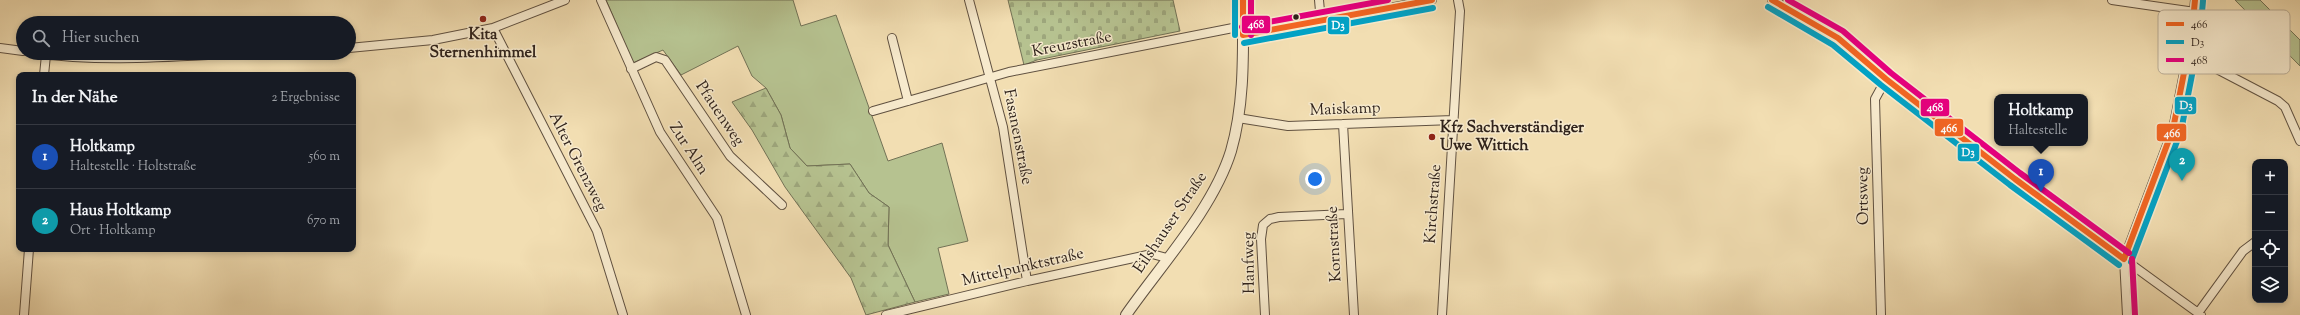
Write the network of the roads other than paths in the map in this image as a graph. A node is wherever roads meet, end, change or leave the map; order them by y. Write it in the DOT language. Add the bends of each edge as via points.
graph roads {
  1 [pos="565,0"];
  2 [pos="601,0"];
  3 [pos="969,0"];
  4 [pos="1243,0"];
  5 [pos="1319,0"];
  6 [pos="1432,0"];
  7 [pos="1458,0"];
  8 [pos="1772,0"];
  9 [pos="2112,0"];
  10 [pos="2194,0"];
  11 [pos="2181,10"];
  12 [pos="2195,10"];
  13 [pos="1321,22"];
  14 [pos="493,28"];
  15 [pos="1243,31"];
  16 [pos="892,38"];
  17 [pos="356,47"];
  18 [pos="0,48"];
  19 [pos="16,51"];
  20 [pos="46,60"];
  21 [pos="631,69"];
  22 [pos="44,72"];
  23 [pos="2184,74"];
  24 [pos="2226,74"];
  25 [pos="990,77"];
  26 [pos="1886,79"];
  27 [pos="908,101"];
  28 [pos="873,111"];
  29 [pos="1238,118"];
  30 [pos="1453,120"];
  31 [pos="1343,124"];
  32 [pos="2300,141"];
  33 [pos="782,205"];
  34 [pos="1347,214"];
  35 [pos="2252,244"];
  36 [pos="29,252"];
  37 [pos="1167,258"];
  38 [pos="2124,259"];
  39 [pos="1027,281"];
  40 [pos="2199,314"];
  41 [pos="24,315"];
  42 [pos="623,315"];
  43 [pos="746,315"];
  44 [pos="886,315"];
  45 [pos="1126,315"];
  46 [pos="1265,315"];
  47 [pos="1354,315"];
  48 [pos="1442,315"];
  49 [pos="1881,315"];
  50 [pos="2127,315"];
  1 -- 14 [label="street"];
  2 -- 21 [label="street, Zur Alm"];
  3 -- 25 [label="street, Fasanenstraße"];
  4 -- 15 [label="street, Eilshauser Straße"];
  5 -- 13 [label="street"];
  6 -- 13 [label="street, Kreuzstraße"];
  7 -- 30 [label="street, Kirchstraße" via="1460,11"];
  8 -- 26 [label="street" via="1838,38"];
  9 -- 11 [label="street"];
  10 -- 12 [label="street"];
  13 -- 15 [label="street, Kreuzstraße"];
  14 -- 17 [label="street" via="433,40"];
  14 -- 42 [label="street, Alter Grenzweg" via="597,231"];
  15 -- 25 [label="street, Kreuzstraße"];
  15 -- 29 [label="street, Eilshauser Straße" via="1242,94"];
  16 -- 27 [label="street"];
  18 -- 19 [label="street"];
  20 -- 22 [label="street"];
  21 -- 33 [label="street, Pfauenweg" via="656,57 665,60 730,156"];
  21 -- 43 [label="street, Zur Alm" via="660,132 717,218"];
  23 -- 38 [label="street" via="2173,129"];
  24 -- 32 [label="street" via="2285,107"];
  25 -- 27 [label="street, Kreuzstraße"];
  25 -- 39 [label="street, Fasanenstraße" via="1003,127"];
  26 -- 38 [label="street"];
  26 -- 49 [label="street, Ortsweg" via="1875,99"];
  27 -- 28 [label="street, Kreuzstraße"];
  29 -- 31 [label="street, Maiskamp" via="1288,126"];
  29 -- 37 [label="street, Eilshauser Straße" via="1231,151 1221,176 1196,218"];
  30 -- 31 [label="street, Maiskamp"];
  30 -- 48 [label="street, Kirchstraße"];
  31 -- 34 [label="street, Kornstraße"];
  34 -- 46 [label="street, Hanfweg" via="1279,217 1270,219 1263,225 1261,239"];
  34 -- 47 [label="street, Kornstraße"];
  35 -- 40 [label="street" via="2243,251"];
  36 -- 41 [label="street"];
  37 -- 39 [label="street, Mittelpunktstraße" via="1152,254"];
  37 -- 45 [label="street, Eilshauser Straße"];
  38 -- 40 [label="street"];
  38 -- 50 [label="street"];
  39 -- 44 [label="street, Mittelpunktstraße"];
}
